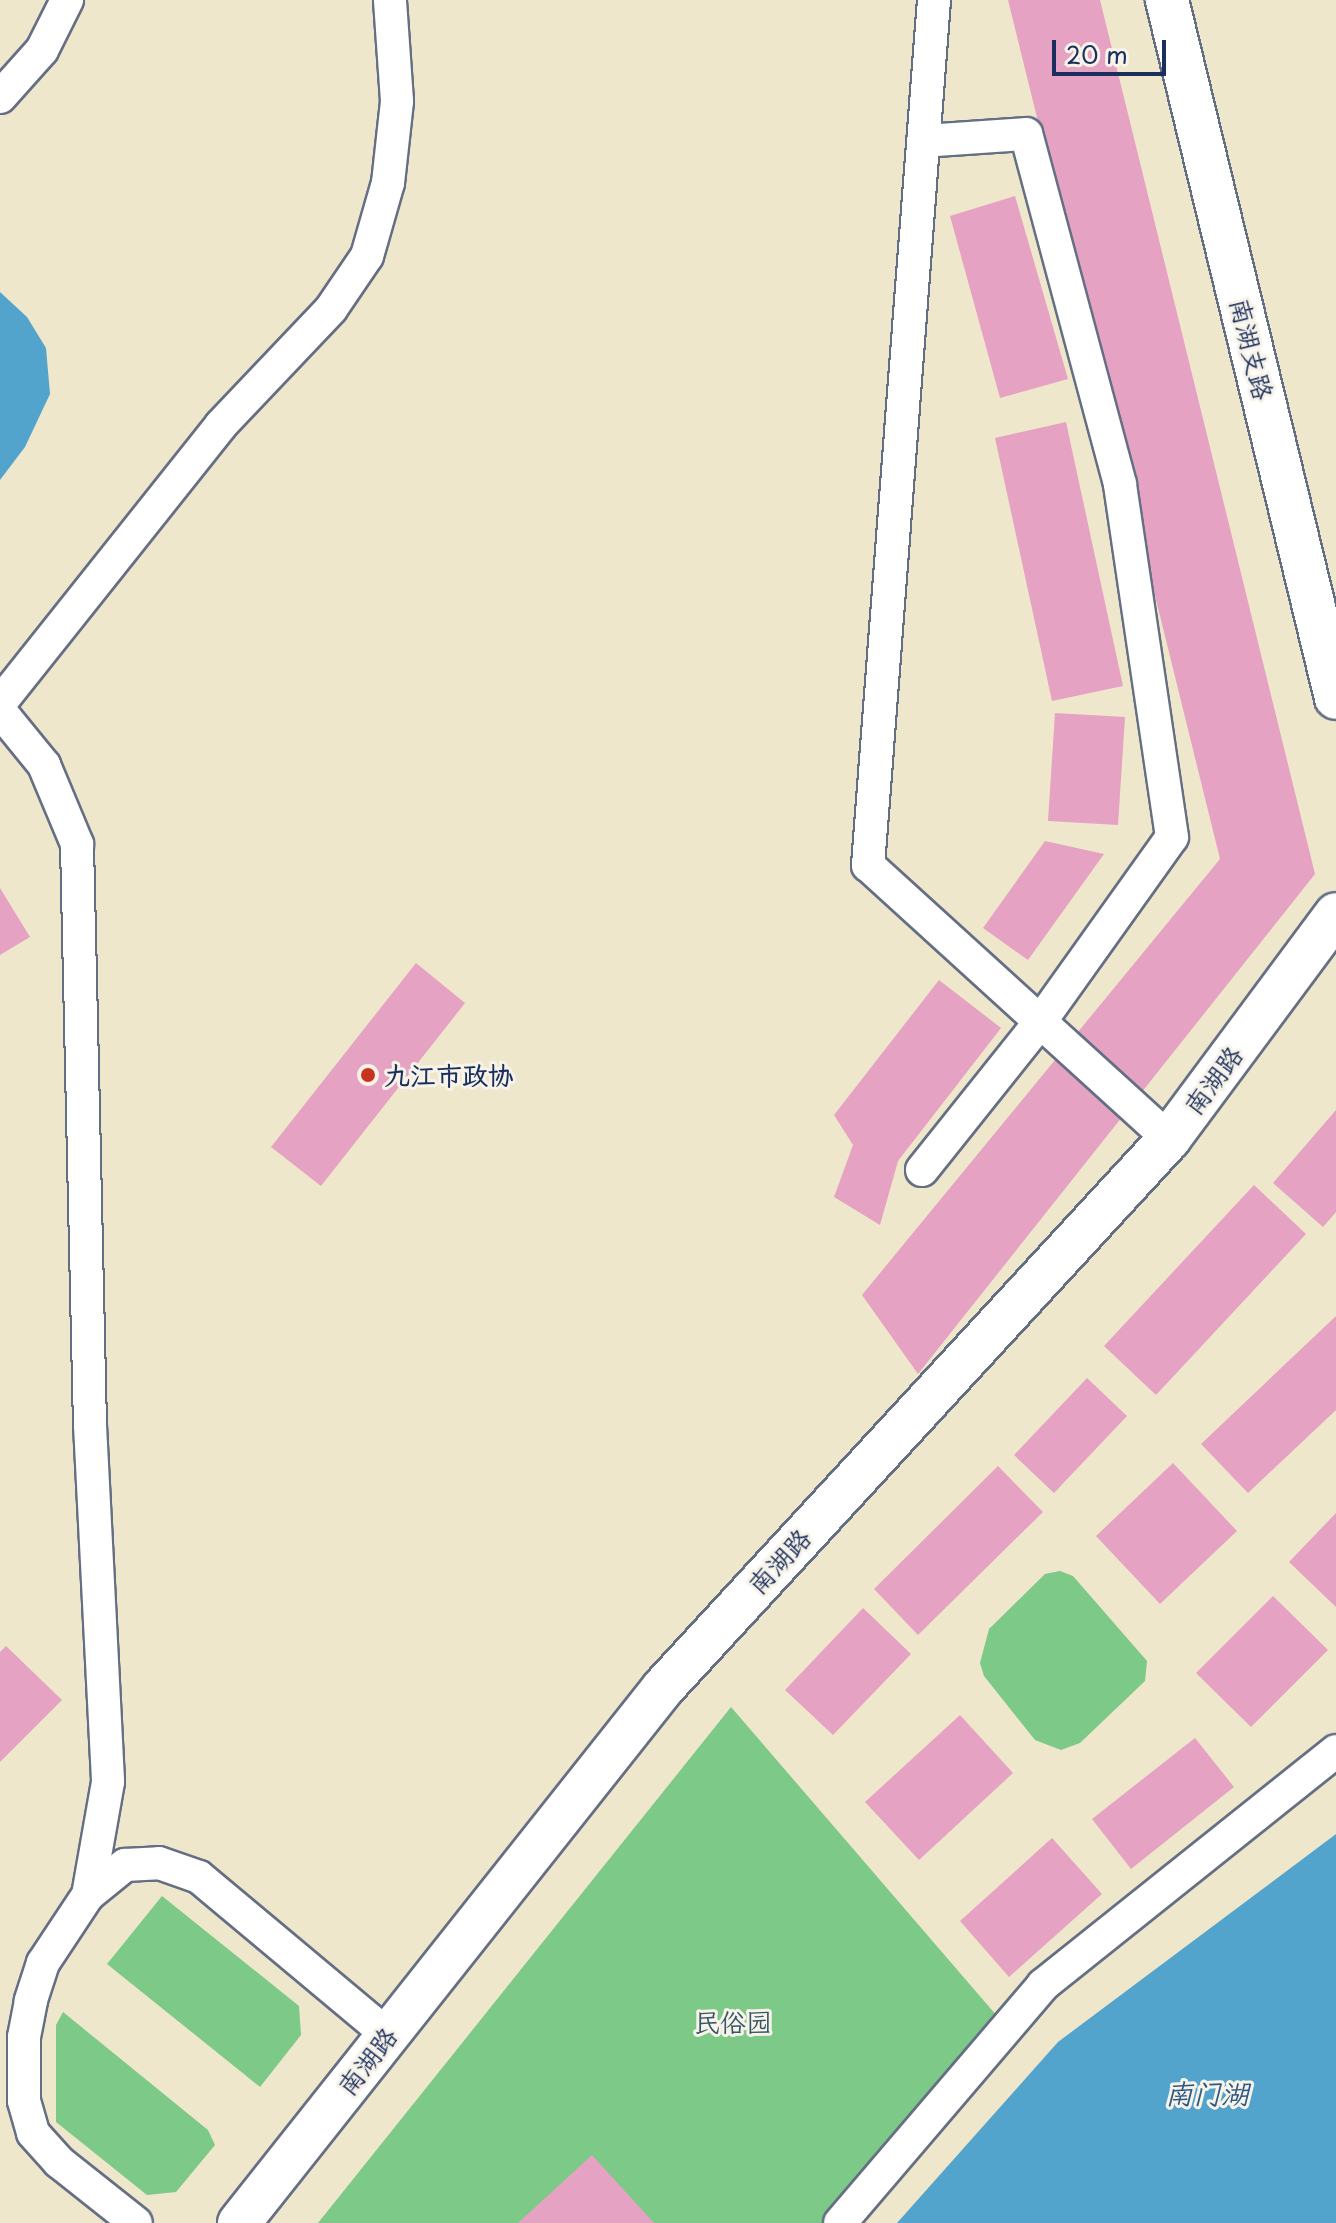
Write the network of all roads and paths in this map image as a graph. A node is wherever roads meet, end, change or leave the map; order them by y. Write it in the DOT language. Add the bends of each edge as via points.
graph roads {
  1 [pos="67,0"];
  2 [pos="390,0"];
  3 [pos="934,0"];
  4 [pos="1167,0"];
  5 [pos="0,97"];
  6 [pos="923,141"];
  7 [pos="1336,698"];
  8 [pos="0,703"];
  9 [pos="0,711"];
  10 [pos="1336,914"];
  11 [pos="1040,1022"];
  12 [pos="1169,1139"];
  13 [pos="922,1170"];
  14 [pos="1336,1751"];
  15 [pos="88,1895"];
  16 [pos="12,2028"];
  17 [pos="388,2035"];
  18 [pos="136,2223"];
  19 [pos="239,2223"];
  20 [pos="840,2223"];
  1 -- 5 [label="street" via="42,50"];
  2 -- 8 [label="street" via="397,101 388,183 367,256 331,309 221,425"];
  3 -- 6 [label="street"];
  4 -- 7 [label="street, 南湖支路"];
  6 -- 11 [label="street" via="868,865"];
  6 -- 11 [label="street" via="1026,134 1120,484 1172,837"];
  9 -- 15 [label="street" via="44,765 77,844 90,1425 108,1782"];
  10 -- 12 [label="street, 南湖路"];
  11 -- 12 [label="street"];
  11 -- 13 [label="street"];
  12 -- 17 [label="street, 南湖路" via="663,1688"];
  14 -- 20 [label="street" via="1043,1985"];
  15 -- 16 [label="street" via="43,1963"];
  15 -- 17 [label="street" via="125,1865 159,1863 199,1877"];
  16 -- 18 [label="street" via="33,2133 59,2162"];
  17 -- 19 [label="street, 南湖路"];
}
